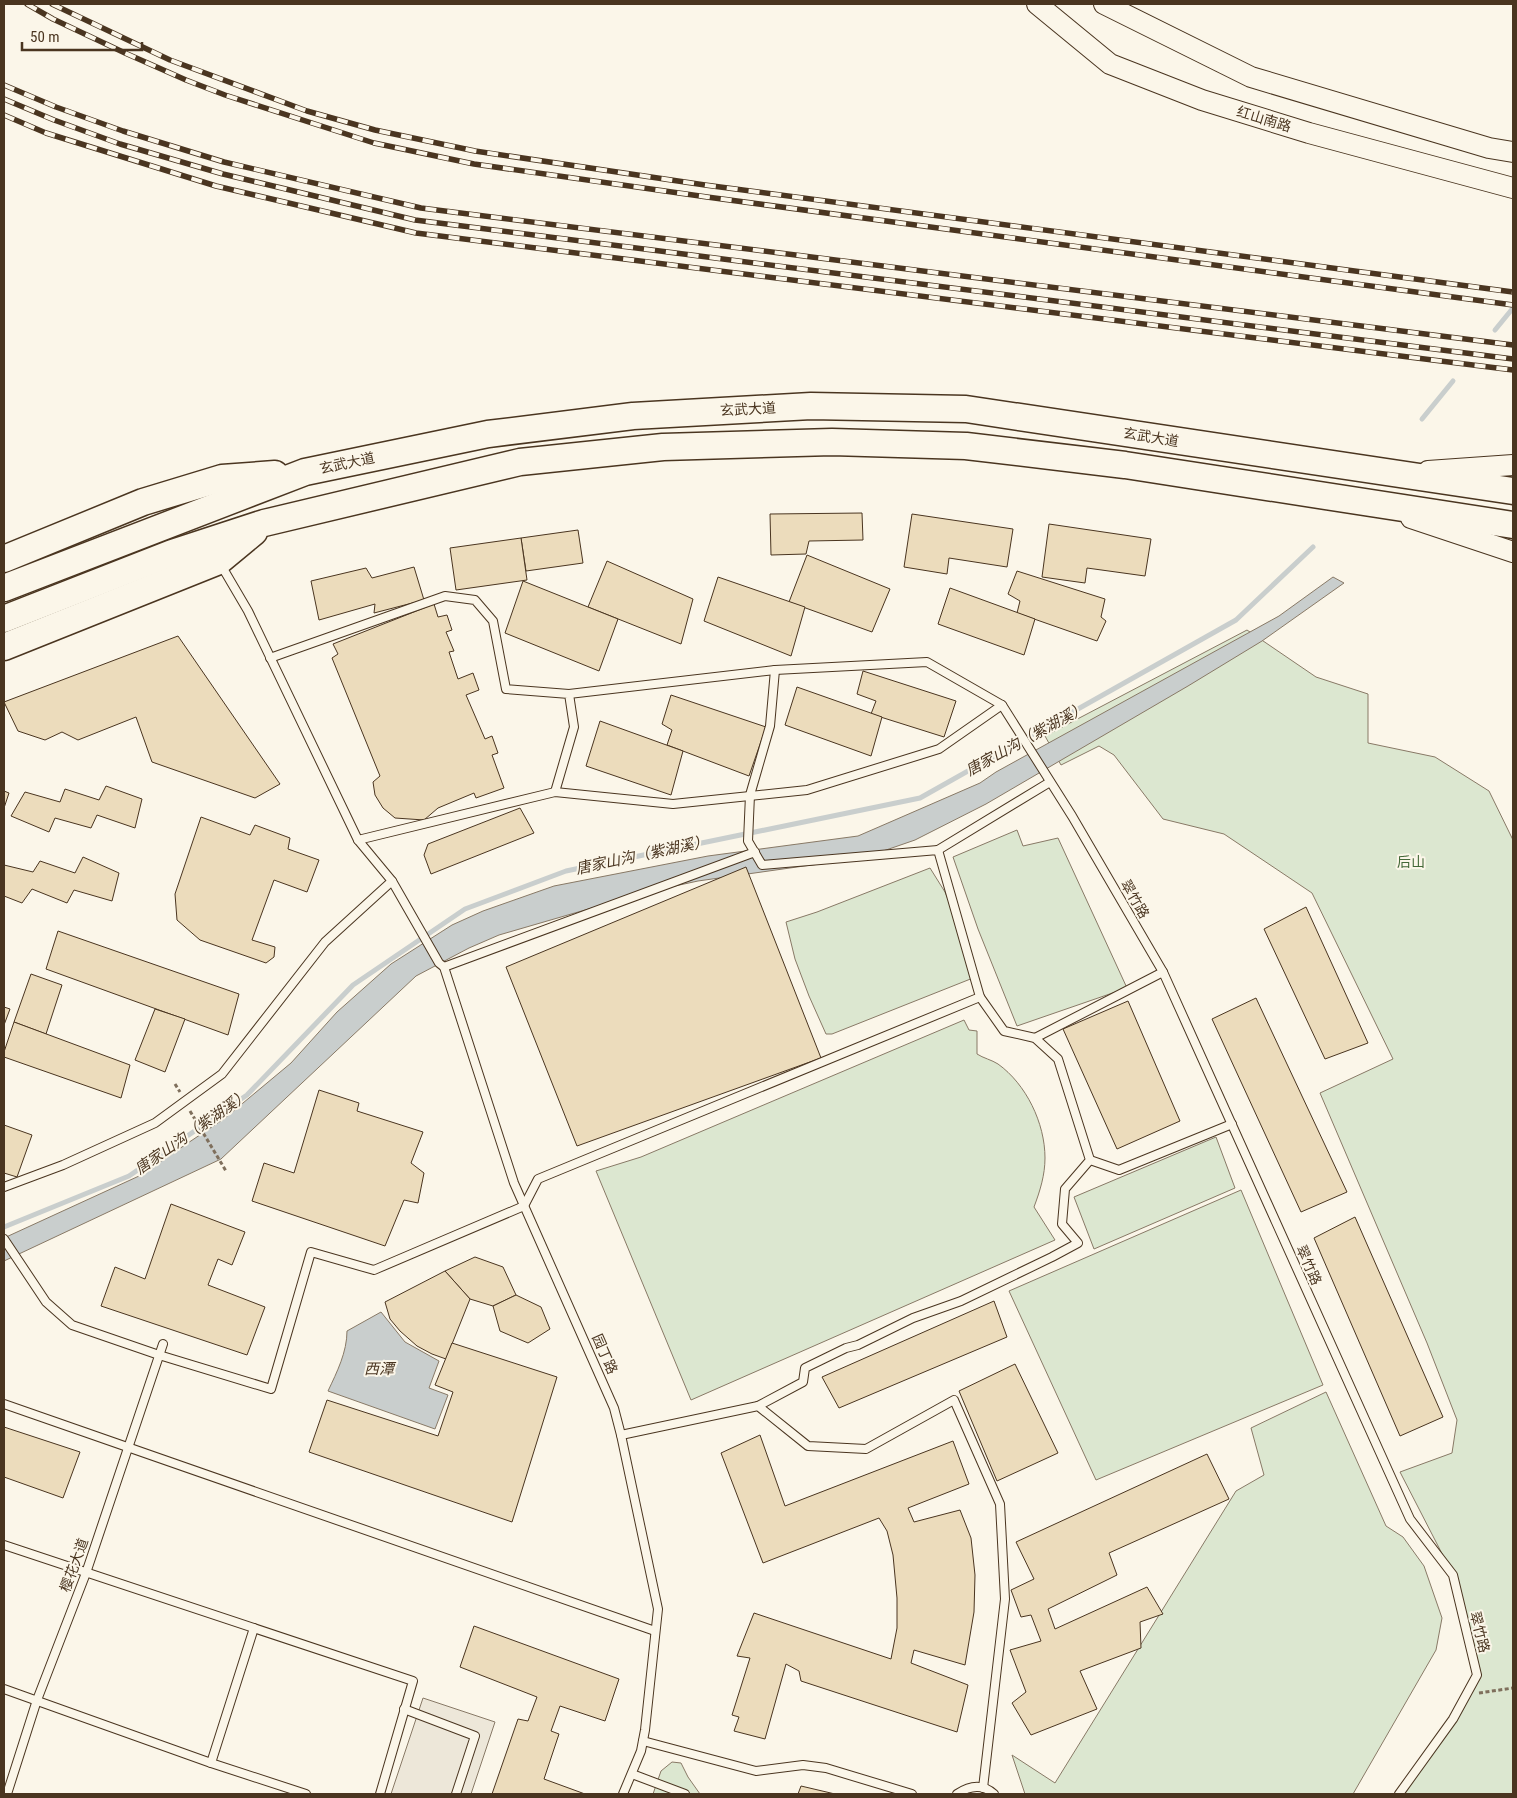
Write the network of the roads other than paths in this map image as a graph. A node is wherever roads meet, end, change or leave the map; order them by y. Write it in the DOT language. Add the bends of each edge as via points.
graph roads {
  1 [pos="1104,4"];
  2 [pos="1049,8"];
  3 [pos="1513,152"];
  4 [pos="1513,188"];
  5 [pos="1513,464"];
  6 [pos="305,472"];
  7 [pos="1394,473"];
  8 [pos="1513,491"];
  9 [pos="1357,500"];
  10 [pos="264,523"];
  11 [pos="1513,525"];
  12 [pos="1513,552"];
  13 [pos="4,559"];
  14 [pos="219,561"];
  15 [pos="4,588"];
  16 [pos="4,619"];
  17 [pos="4,647"];
  18 [pos="270,658"];
  19 [pos="776,670"];
  20 [pos="569,694"];
  21 [pos="1002,705"];
  22 [pos="1050,782"];
  23 [pos="555,792"];
  24 [pos="750,796"];
  25 [pos="358,840"];
  26 [pos="938,850"];
  27 [pos="755,852"];
  28 [pos="392,881"];
  29 [pos="444,967"];
  30 [pos="1163,972"];
  31 [pos="980,997"];
  32 [pos="1035,1038"];
  33 [pos="1232,1124"];
  34 [pos="1090,1160"];
  35 [pos="4,1187"];
  36 [pos="524,1206"];
  37 [pos="4,1239"];
  38 [pos="163,1344"];
  39 [pos="159,1355"];
  40 [pos="4,1404"];
  41 [pos="758,1406"];
  42 [pos="622,1434"];
  43 [pos="128,1447"];
  44 [pos="4,1545"];
  45 [pos="86,1572"];
  46 [pos="254,1628"];
  47 [pos="655,1631"];
  48 [pos="4,1690"];
  49 [pos="37,1700"];
  50 [pos="404,1709"];
  51 [pos="643,1741"];
  52 [pos="211,1763"];
  53 [pos="632,1774"];
  54 [pos="983,1788"];
  55 [pos="7,1794"];
  56 [pos="306,1794"];
  57 [pos="380,1794"];
  58 [pos="456,1794"];
  59 [pos="623,1794"];
  60 [pos="685,1794"];
  61 [pos="912,1794"];
  62 [pos="957,1794"];
  63 [pos="994,1794"];
  64 [pos="1399,1794"];
  1 -- 3 [label="main road" via="1251,77 1489,148"];
  2 -- 4 [label="main road, 红山南路" via="1110,64 1202,100 1308,133"];
  5 -- 7 [label="main road"];
  6 -- 7 [label="highway, 玄武大道" via="488,434 633,416 811,406 966,409"];
  6 -- 13 [label="highway" via="222,478 143,502"];
  6 -- 15 [label="highway, 玄武大道"];
  7 -- 8 [label="highway, 玄武大道"];
  9 -- 10 [label="highway" via="1125,465 966,446 832,442 663,447 520,462"];
  9 -- 11 [label="highway"];
  9 -- 12 [label="main road"];
  10 -- 14 [label="highway"];
  10 -- 16 [label="highway" via="172,553"];
  14 -- 17 [label="highway"];
  14 -- 18 [label="lane, 园丁路"];
  18 -- 20 [label="lane" via="444,596 474,600 493,621 506,689"];
  18 -- 25 [label="lane, 园丁路"];
  19 -- 20 [label="lane"];
  19 -- 21 [label="lane" via="927,662"];
  19 -- 24 [label="lane" via="770,726"];
  20 -- 23 [label="lane" via="574,728"];
  21 -- 22 [label="lane, 翠竹路"];
  21 -- 24 [label="lane" via="940,748 807,790"];
  22 -- 26 [label="lane"];
  22 -- 30 [label="lane, 翠竹路"];
  23 -- 24 [label="lane" via="673,804"];
  23 -- 25 [label="lane"];
  24 -- 27 [label="lane" via="748,841"];
  25 -- 28 [label="lane, 园丁路"];
  26 -- 27 [label="lane" via="762,865"];
  26 -- 31 [label="lane"];
  27 -- 29 [label="lane"];
  28 -- 29 [label="lane, 园丁路" via="438,963"];
  28 -- 35 [label="lane" via="325,942 222,1074 155,1124"];
  29 -- 36 [label="lane, 园丁路"];
  30 -- 32 [label="lane"];
  30 -- 33 [label="lane, 翠竹路"];
  31 -- 32 [label="lane" via="1004,1031"];
  31 -- 36 [label="lane" via="538,1179"];
  32 -- 34 [label="lane" via="1058,1059"];
  33 -- 34 [label="lane" via="1119,1170"];
  33 -- 64 [label="lane, 翠竹路" via="1410,1519 1453,1576 1477,1675 1453,1720"];
  34 -- 41 [label="lane" via="1065,1189 1062,1224 1078,1243 961,1301 913,1318 805,1368 803,1382"];
  36 -- 39 [label="lane" via="374,1270 311,1252 271,1389"];
  36 -- 42 [label="lane, 园丁路" via="597,1367"];
  37 -- 39 [label="lane" via="46,1302 72,1325"];
  38 -- 39 [label="lane, 樱花大道"];
  39 -- 43 [label="lane, 樱花大道"];
  40 -- 43 [label="lane"];
  41 -- 42 [label="lane"];
  41 -- 54 [label="lane" via="808,1446 866,1449 954,1400 1000,1504 1005,1599"];
  42 -- 47 [label="lane, 园丁路" via="658,1609"];
  43 -- 45 [label="lane, 樱花大道"];
  43 -- 47 [label="lane"];
  44 -- 45 [label="lane"];
  45 -- 46 [label="lane"];
  45 -- 49 [label="lane, 樱花大道"];
  46 -- 50 [label="lane" via="413,1681"];
  46 -- 52 [label="lane"];
  47 -- 51 [label="lane, 园丁路"];
  48 -- 49 [label="lane"];
  49 -- 52 [label="lane"];
  49 -- 55 [label="lane, 樱花大道"];
  50 -- 57 [label="lane"];
  50 -- 58 [label="lane" via="475,1736"];
  51 -- 53 [label="lane, 园丁路"];
  51 -- 61 [label="lane" via="756,1771 803,1765 826,1768"];
  52 -- 56 [label="lane"];
  53 -- 59 [label="lane, 园丁路"];
  53 -- 60 [label="lane"];
  54 -- 62 [label="lane" via="977,1786"];
  54 -- 63 [label="lane"];
}
